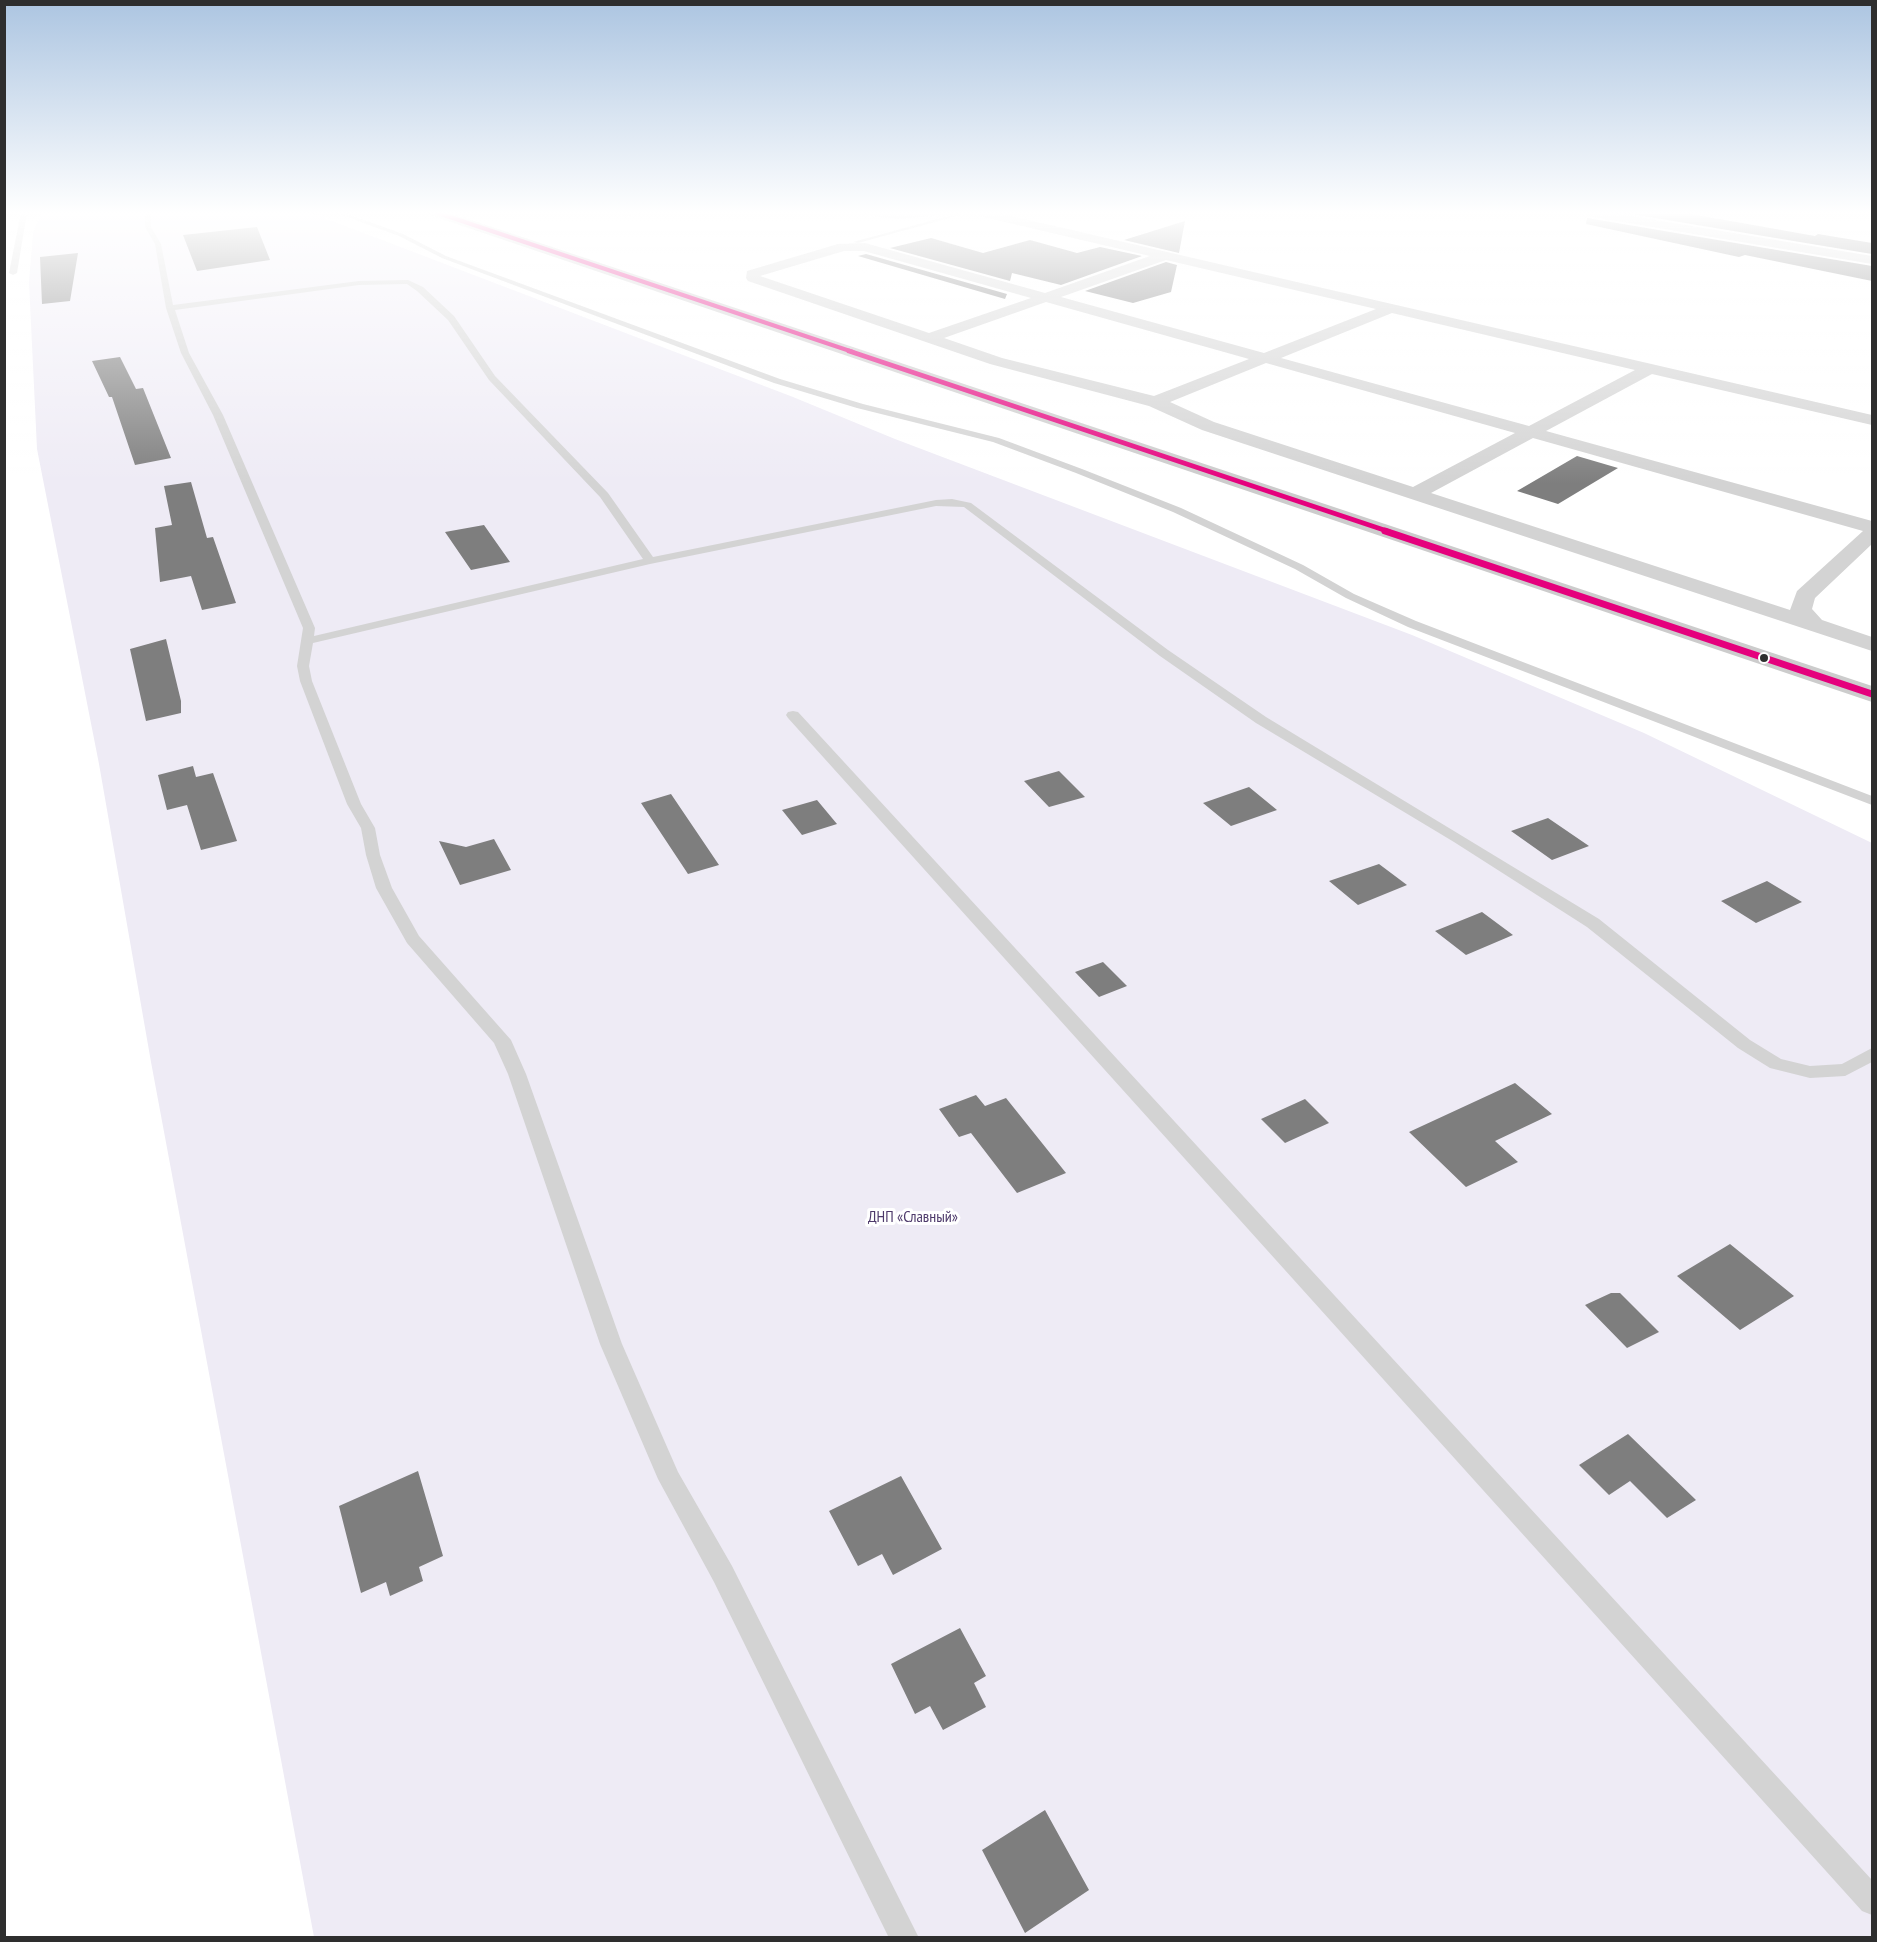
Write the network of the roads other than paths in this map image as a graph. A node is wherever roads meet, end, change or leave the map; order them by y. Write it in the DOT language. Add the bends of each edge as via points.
graph roads {
  1 [pos="169,303"];
  2 [pos="211,303"];
  3 [pos="435,303"];
  4 [pos="567,303"];
  5 [pos="705,303"];
  6 [pos="826,303"];
  7 [pos="1030,303"];
  8 [pos="1066,303"];
  9 [pos="1368,303"];
  10 [pos="170,308"];
  11 [pos="1391,308"];
  12 [pos="930,338"];
  13 [pos="1264,357"];
  14 [pos="1651,368"];
  15 [pos="1155,402"];
  16 [pos="1872,420"];
  17 [pos="1532,431"];
  18 [pos="1414,494"];
  19 [pos="1872,527"];
  20 [pos="1872,533"];
  21 [pos="650,561"];
  22 [pos="1813,624"];
  23 [pos="307,641"];
  24 [pos="1872,644"];
  25 [pos="1872,694"];
  26 [pos="793,715"];
  27 [pos="1872,801"];
  28 [pos="1872,1054"];
  29 [pos="1872,1901"];
  30 [pos="905,1938"];
  1 -- 10 [label="lane"];
  2 -- 10 [label="lane"];
  3 -- 21 [label="lane" via="451,318 492,378 604,495"];
  4 -- 27 [label="lane" via="777,381 996,440 1079,471 1177,510 1412,624"];
  5 -- 25 [label="street"];
  6 -- 12 [label="street"];
  7 -- 12 [label="street"];
  8 -- 13 [label="street"];
  9 -- 11 [label="street"];
  10 -- 23 [label="lane" via="185,353 218,415 309,628"];
  11 -- 13 [label="street"];
  11 -- 14 [label="street"];
  12 -- 15 [label="street" via="996,361"];
  13 -- 15 [label="street"];
  13 -- 17 [label="street"];
  14 -- 16 [label="street"];
  14 -- 17 [label="street"];
  15 -- 18 [label="street" via="1208,426"];
  17 -- 18 [label="street"];
  17 -- 19 [label="street"];
  18 -- 22 [label="street"];
  20 -- 22 [label="street" via="1805,596 1801,609"];
  21 -- 23 [label="lane"];
  21 -- 28 [label="lane" via="936,503 967,505 1261,720 1593,922 1744,1044 1776,1064 1810,1072 1845,1070"];
  22 -- 24 [label="street"];
  23 -- 30 [label="lane" via="303,666 306,681 354,804 368,828 384,888 413,939 502,1040 611,1344 670,1479 723,1574"];
  26 -- 29 [label="lane"];
}
